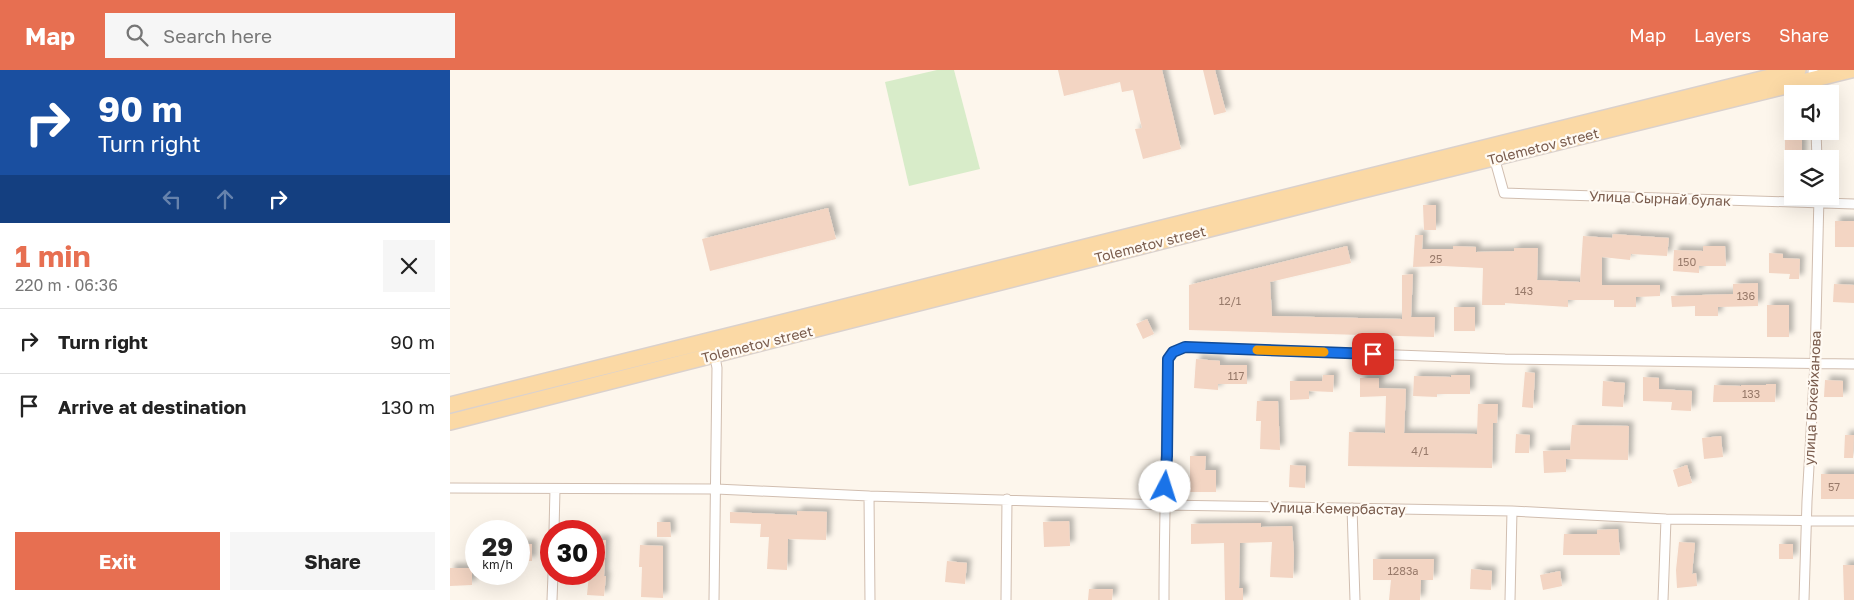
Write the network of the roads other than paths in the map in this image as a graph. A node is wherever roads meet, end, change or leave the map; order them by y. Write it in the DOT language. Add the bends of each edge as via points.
graph roads {
  1 [pos="1798,70"];
  2 [pos="1851,70"];
  3 [pos="1814,81"];
  4 [pos="1494,157"];
  5 [pos="1784,199"];
  6 [pos="1839,202"];
  7 [pos="1854,204"];
  8 [pos="1819,205"];
  9 [pos="713,348"];
  10 [pos="1815,363"];
  11 [pos="1854,364"];
  12 [pos="450,405"];
  13 [pos="450,422"];
  14 [pos="450,488"];
  15 [pos="555,489"];
  16 [pos="716,490"];
  17 [pos="869,496"];
  18 [pos="1007,499"];
  19 [pos="1164,505"];
  20 [pos="1352,508"];
  21 [pos="1512,511"];
  22 [pos="1666,519"];
  23 [pos="554,520"];
  24 [pos="1807,521"];
  25 [pos="1854,521"];
  26 [pos="553,585"];
  27 [pos="552,600"];
  28 [pos="714,600"];
  29 [pos="870,600"];
  30 [pos="1006,600"];
  31 [pos="1164,600"];
  32 [pos="1355,600"];
  33 [pos="1510,600"];
  34 [pos="1663,600"];
  35 [pos="1804,600"];
  1 -- 9 [label="main road, Tolemetov street"];
  2 -- 3 [label="main road, Tolemetov street"];
  3 -- 4 [label="main road, Tolemetov street"];
  4 -- 5 [label="street, Улица Сырнай булак" via="1504,194"];
  4 -- 9 [label="main road, Tolemetov street"];
  6 -- 7 [label="street, Улица Сырнай булак"];
  8 -- 10 [label="street, улица Бокейханова"];
  9 -- 12 [label="main road, Tolemetov street"];
  9 -- 13 [label="main road, Tolemetov street"];
  9 -- 16 [label="street" via="717,368"];
  10 -- 11 [label="street"];
  10 -- 19 [label="street" via="1505,359 1185,347 1173,352 1168,359"];
  10 -- 24 [label="street, улица Бокейханова"];
  14 -- 15 [label="street, Улица Кемербастау"];
  15 -- 16 [label="street, Улица Кемербастау"];
  15 -- 23 [label="street"];
  16 -- 17 [label="street, Улица Кемербастау"];
  16 -- 28 [label="street"];
  17 -- 18 [label="street, Улица Кемербастау"];
  17 -- 29 [label="street"];
  18 -- 19 [label="street, Улица Кемербастау"];
  18 -- 30 [label="street"];
  19 -- 20 [label="street, Улица Кемербастау"];
  19 -- 31 [label="street"];
  20 -- 21 [label="street, Улица Кемербастау"];
  20 -- 32 [label="street"];
  21 -- 22 [label="street, Улица Кемербастау"];
  21 -- 33 [label="street"];
  22 -- 24 [label="street, Улица Кемербастау"];
  22 -- 34 [label="street"];
  24 -- 25 [label="street, Улица Кемербастау"];
  24 -- 35 [label="street, улица Бокейханова"];
  26 -- 27 [label="street"];
}
